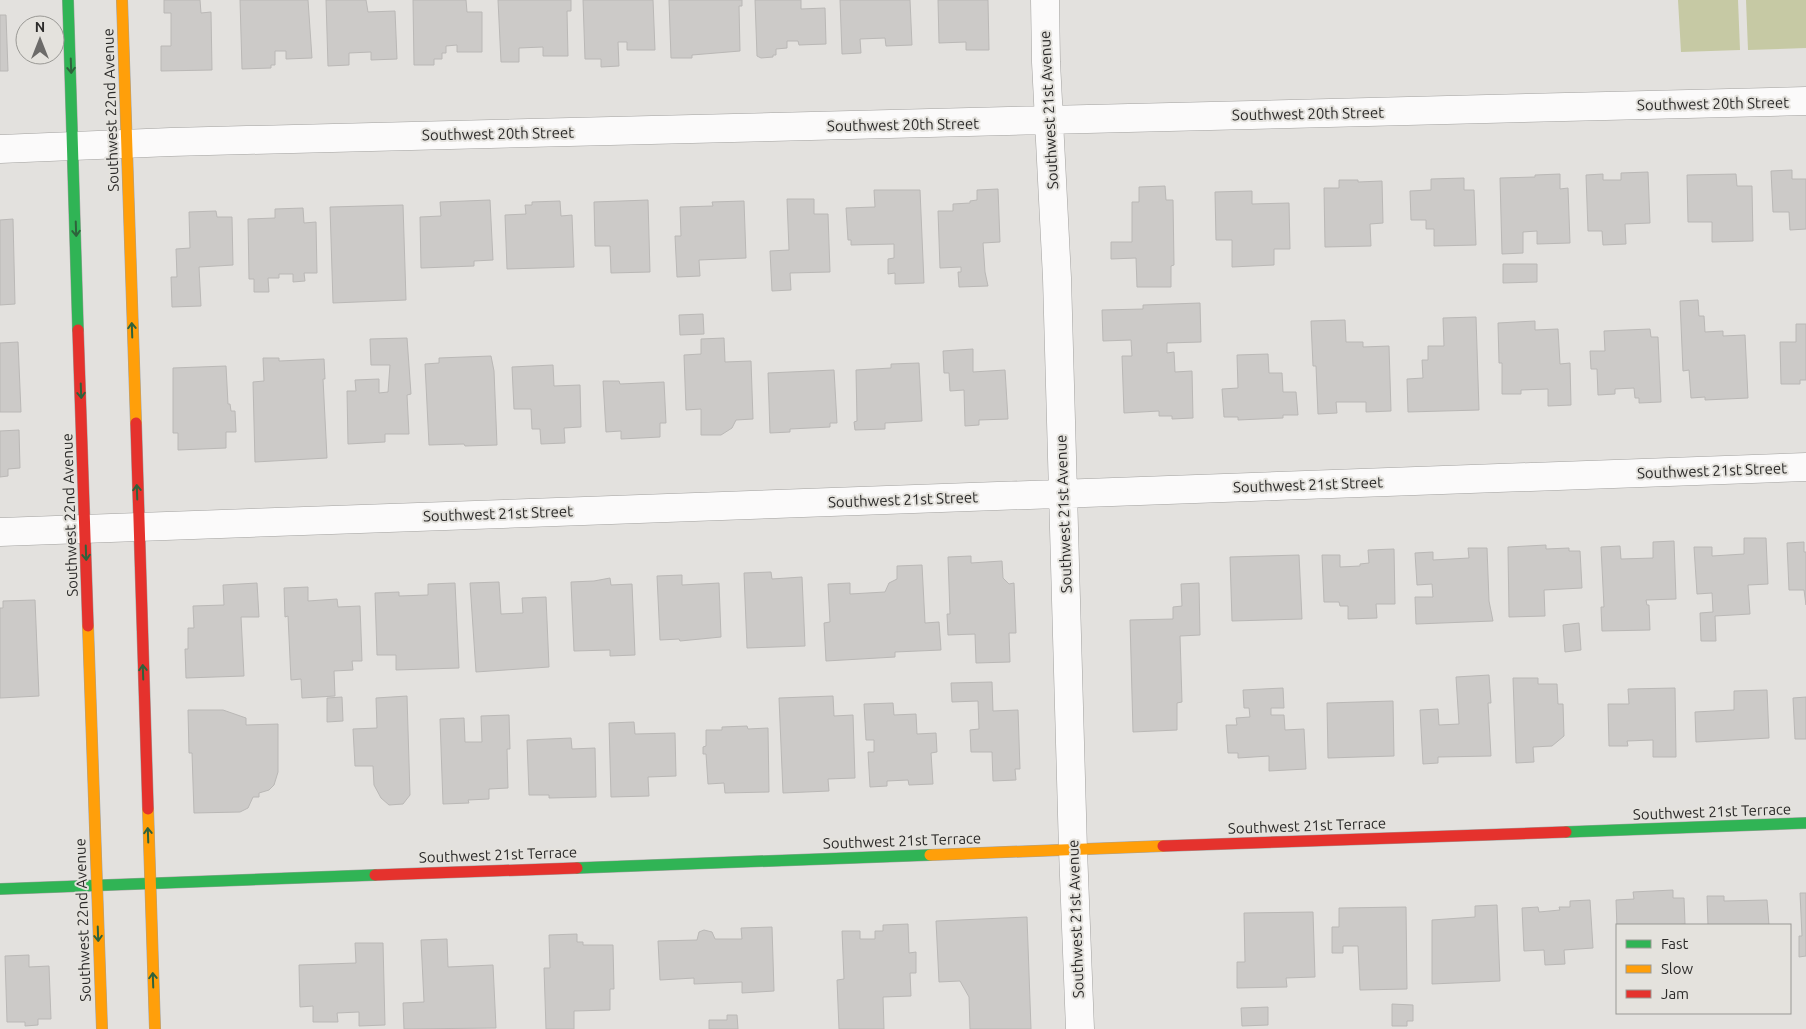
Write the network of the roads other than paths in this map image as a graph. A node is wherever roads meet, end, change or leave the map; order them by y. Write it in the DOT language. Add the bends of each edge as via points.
graph roads {
  1 [pos="68,0"];
  2 [pos="122,0"];
  3 [pos="1045,0"];
  4 [pos="1806,101"];
  5 [pos="1049,121"];
  6 [pos="127,144"];
  7 [pos="74,146"];
  8 [pos="0,149"];
  9 [pos="1806,468"];
  10 [pos="1063,494"];
  11 [pos="138,527"];
  12 [pos="85,530"];
  13 [pos="0,532"];
  14 [pos="1806,823"];
  15 [pos="1073,850"];
  16 [pos="149,883"];
  17 [pos="96,885"];
  18 [pos="0,889"];
  19 [pos="102,1029"];
  20 [pos="155,1029"];
  21 [pos="1080,1029"];
  1 -- 7 [label="main road, Southwest 22nd Avenue, one-way"];
  2 -- 6 [label="main road, Southwest 22nd Avenue"];
  3 -- 5 [label="street, Southwest 21st Avenue"];
  4 -- 5 [label="street, Southwest 20th Street"];
  5 -- 6 [label="street, Southwest 20th Street"];
  5 -- 10 [label="street, Southwest 21st Avenue"];
  6 -- 7 [label="street, Southwest 20th Street"];
  11 -- 6 [label="main road, Southwest 22nd Avenue, one-way"];
  7 -- 8 [label="street, Southwest 20th Street"];
  7 -- 12 [label="main road, Southwest 22nd Avenue, one-way"];
  9 -- 10 [label="street, Southwest 21st Street"];
  10 -- 11 [label="street, Southwest 21st Street"];
  10 -- 15 [label="street, Southwest 21st Avenue"];
  11 -- 12 [label="street, Southwest 21st Street"];
  16 -- 11 [label="main road, Southwest 22nd Avenue, one-way"];
  12 -- 13 [label="street, Southwest 21st Street"];
  12 -- 17 [label="main road, Southwest 22nd Avenue, one-way"];
  14 -- 15 [label="main road, Southwest 21st Terrace"];
  15 -- 16 [label="main road, Southwest 21st Terrace"];
  15 -- 21 [label="street, Southwest 21st Avenue"];
  16 -- 17 [label="main road, Southwest 21st Terrace"];
  20 -- 16 [label="main road, Southwest 22nd Avenue, one-way"];
  17 -- 18 [label="main road, Southwest 21st Terrace"];
  17 -- 19 [label="main road, Southwest 22nd Avenue, one-way"];
}
